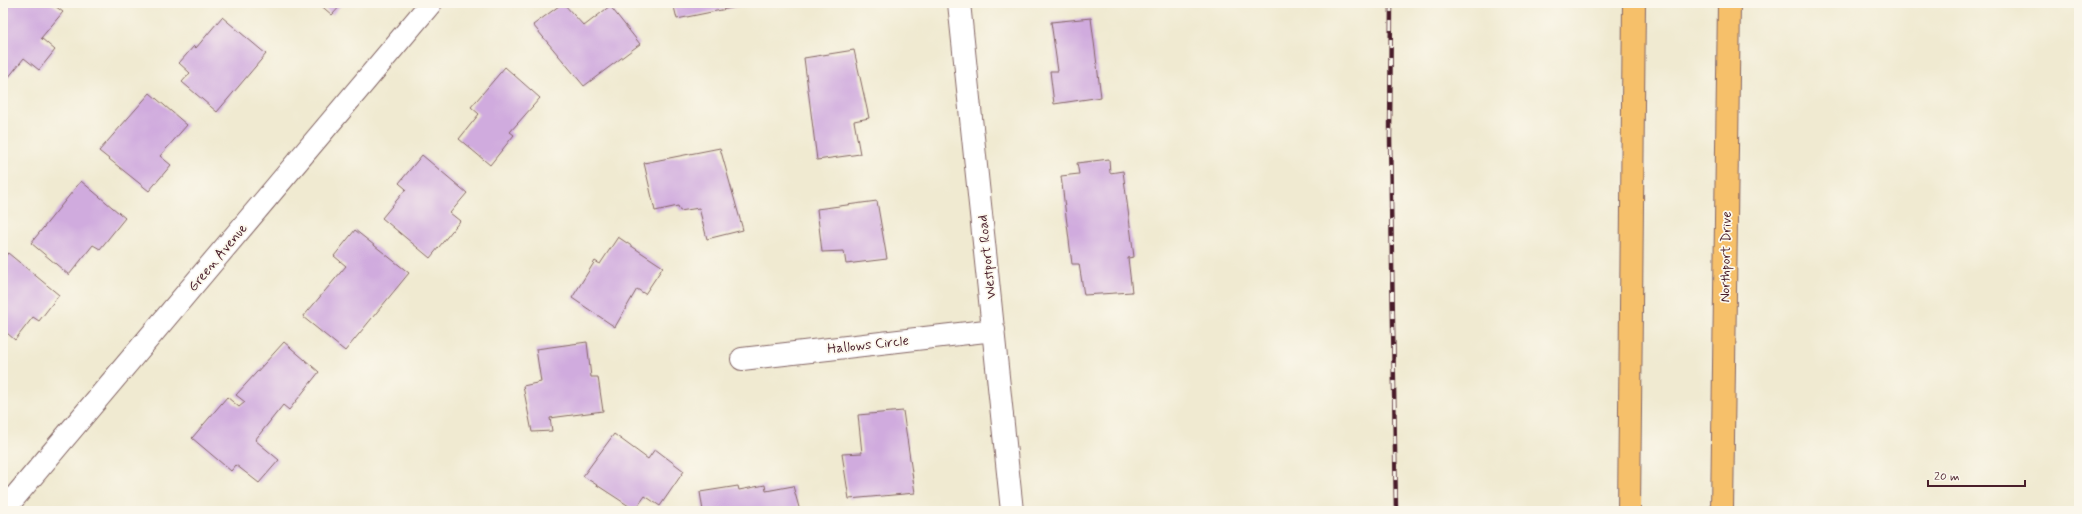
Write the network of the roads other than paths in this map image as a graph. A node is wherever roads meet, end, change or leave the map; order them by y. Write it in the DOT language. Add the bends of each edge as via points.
graph roads {
  1 [pos="431,3"];
  2 [pos="959,3"];
  3 [pos="1634,3"];
  4 [pos="1729,3"];
  5 [pos="994,330"];
  6 [pos="742,359"];
  7 [pos="3,511"];
  8 [pos="1012,511"];
  9 [pos="1629,511"];
  10 [pos="1722,511"];
  1 -- 7 [label="street, Green Avenue"];
  2 -- 5 [label="street, Westport Road"];
  3 -- 9 [label="main road"];
  4 -- 10 [label="main road, Northport Drive"];
  5 -- 6 [label="street, Hallows Circle"];
  5 -- 8 [label="street, Westport Road"];
}
